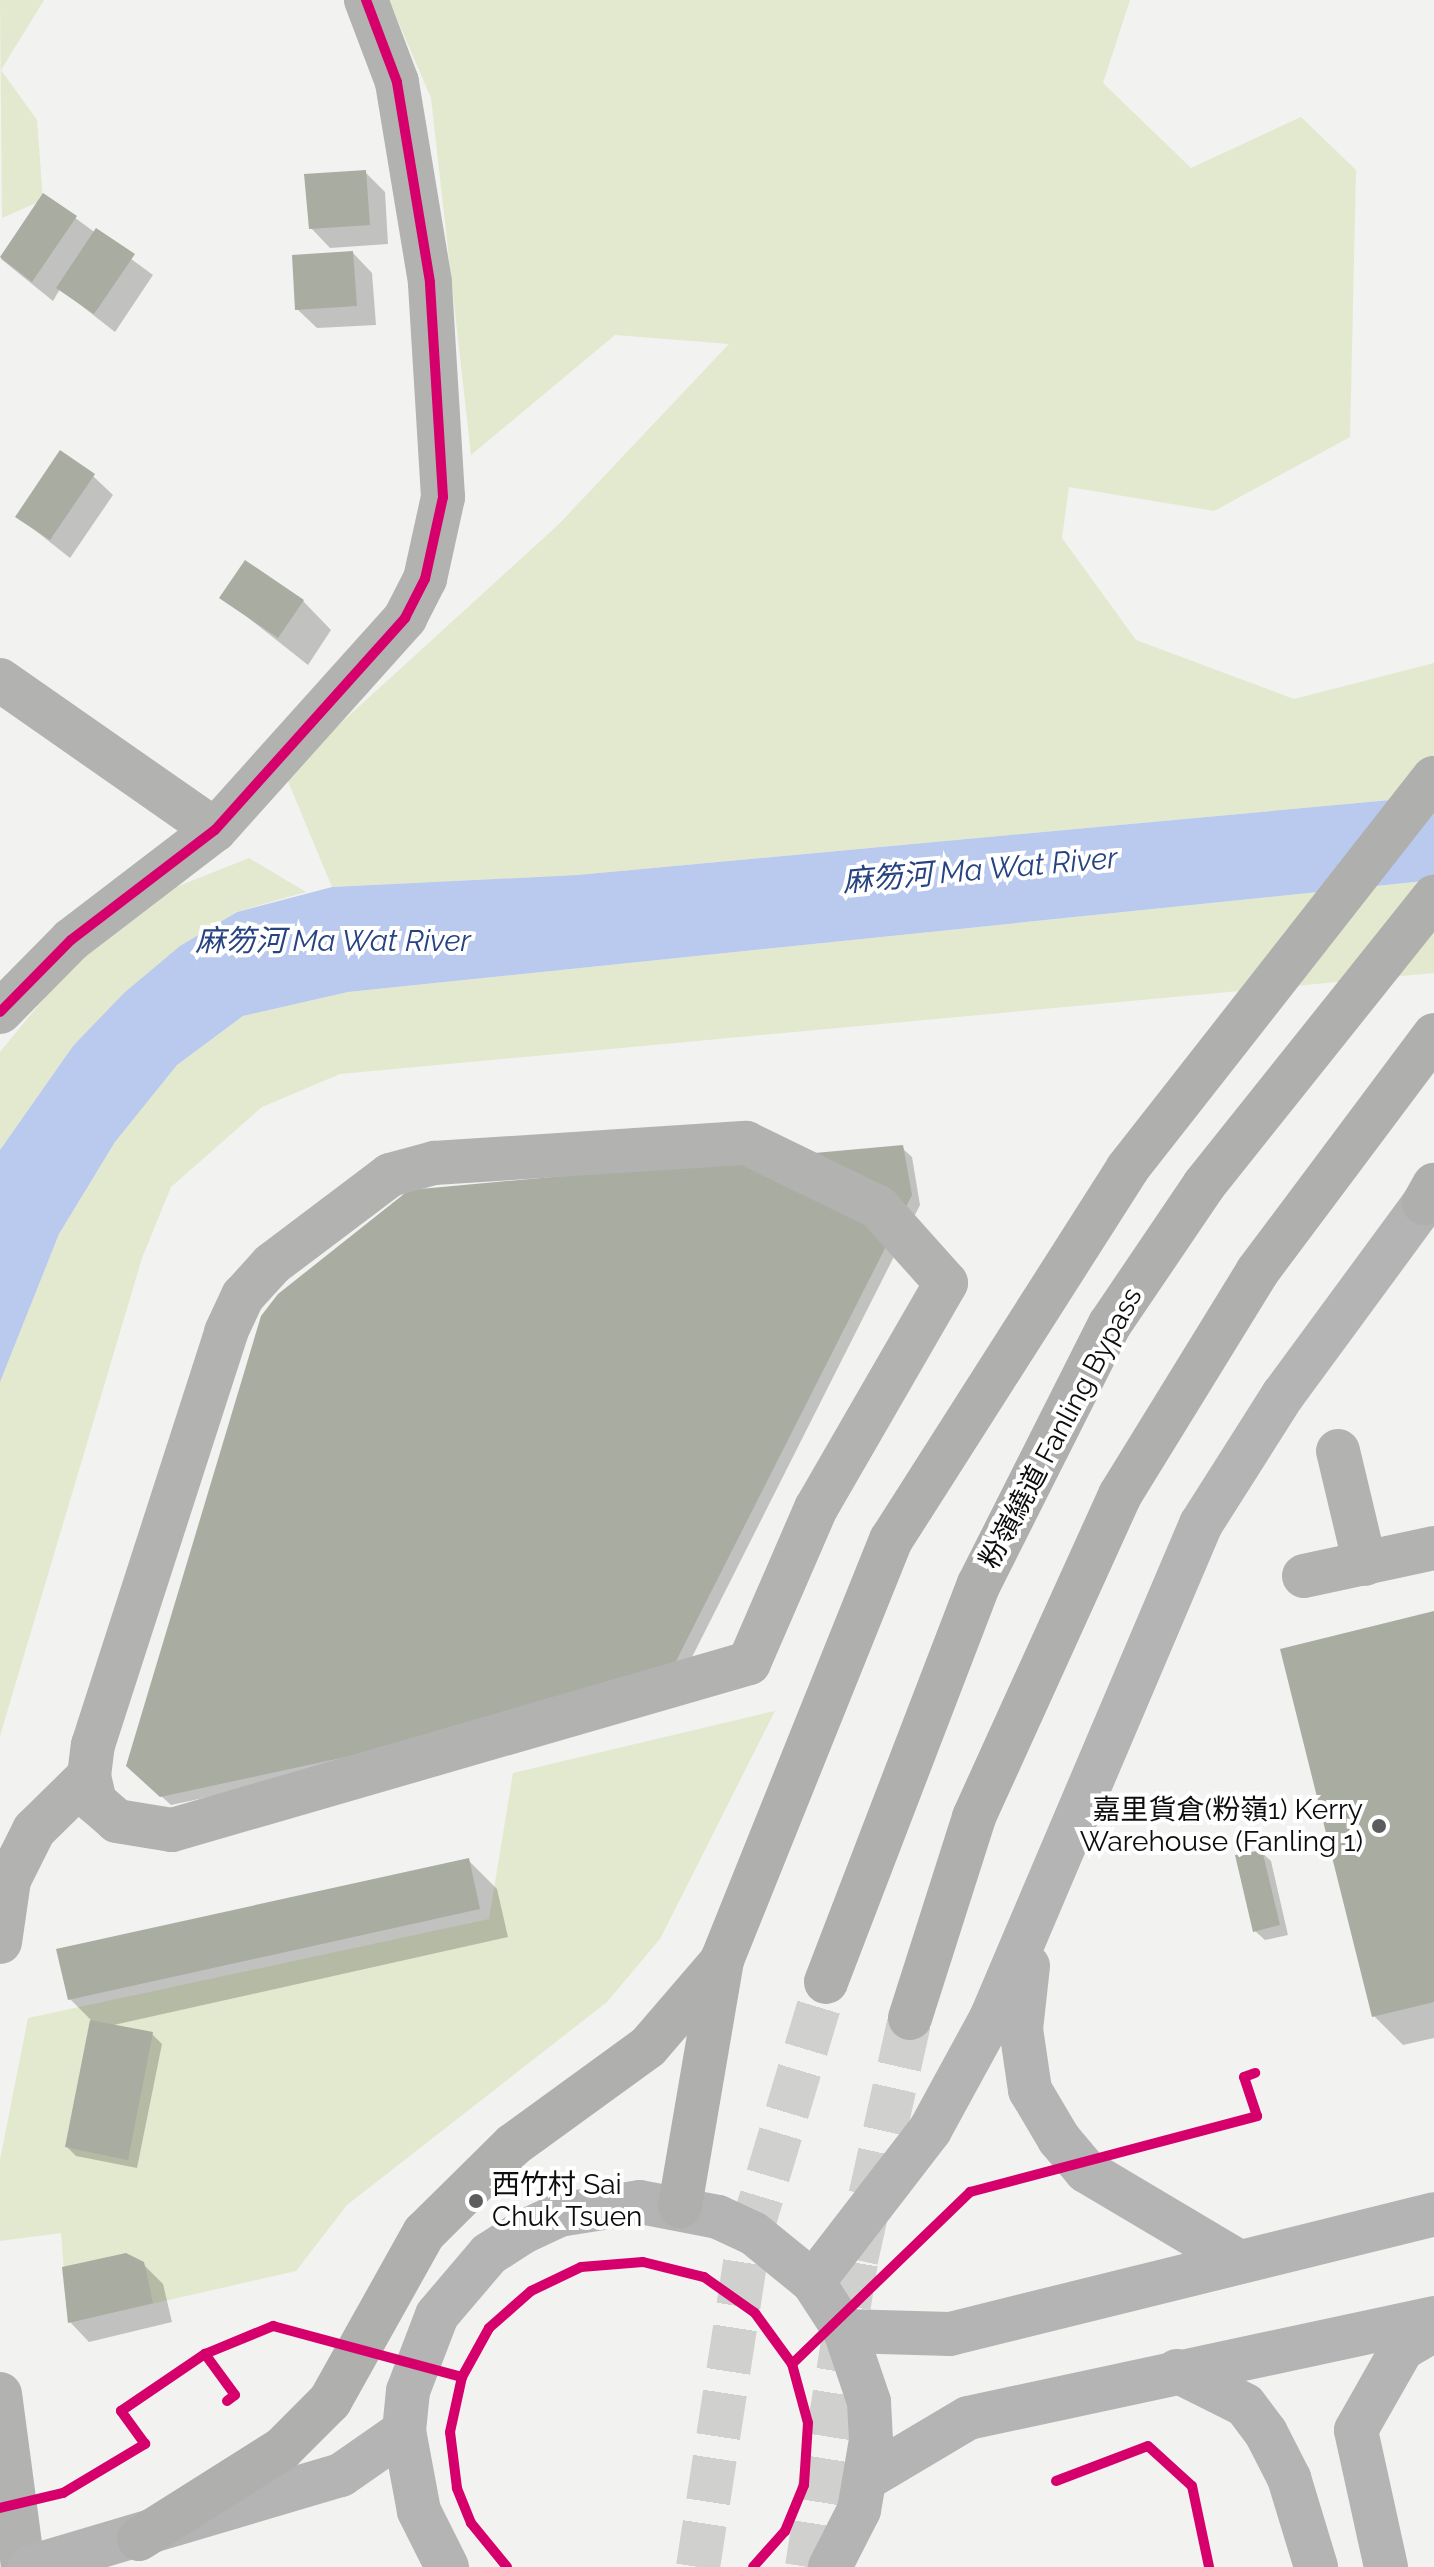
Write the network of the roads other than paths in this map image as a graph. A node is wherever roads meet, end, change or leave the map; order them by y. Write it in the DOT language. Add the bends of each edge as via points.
graph roads {
  1 [pos="366,0"];
  2 [pos="0,680"];
  3 [pos="1434,778"];
  4 [pos="215,830"];
  5 [pos="1434,897"];
  6 [pos="0,1012"];
  7 [pos="1426,1044"];
  8 [pos="1431,1194"];
  9 [pos="1338,1451"];
  10 [pos="1434,1548"];
  11 [pos="1365,1564"];
  12 [pos="1304,1576"];
  13 [pos="89,1776"];
  14 [pos="1034,1920"];
  15 [pos="0,1942"];
  16 [pos="722,1960"];
  17 [pos="826,1982"];
  18 [pos="910,2018"];
  19 [pos="680,2206"];
  20 [pos="1434,2214"];
  21 [pos="1239,2262"];
  22 [pos="813,2282"];
  23 [pos="1434,2318"];
  24 [pos="1434,2330"];
  25 [pos="845,2331"];
  26 [pos="1177,2371"];
  27 [pos="0,2394"];
  28 [pos="404,2431"];
  29 [pos="867,2478"];
  30 [pos="139,2539"];
  31 [pos="23,2567"];
  32 [pos="30,2567"];
  33 [pos="447,2567"];
  34 [pos="830,2567"];
  35 [pos="1316,2567"];
  36 [pos="1386,2567"];
  1 -- 4 [label="street" via="397,82 430,282 440,528 405,618"];
  2 -- 4 [label="street"];
  3 -- 16 [label="highway" via="1127,1169 891,1540"];
  4 -- 6 [label="street" via="71,940"];
  5 -- 17 [label="highway, 粉嶺繞道 Fanling Bypass" via="1204,1185 1087,1366 973,1597"];
  7 -- 18 [label="highway" via="1257,1272 1120,1495 974,1817"];
  8 -- 14 [label="main road" via="1283,1395 1201,1524"];
  9 -- 11 [label="street"];
  10 -- 11 [label="street"];
  11 -- 12 [label="street"];
  13 -- 13 [label="street" via="243,1296 272,1264 390,1175 434,1163 746,1143 878,1207 946,1283 816,1508 749,1663 172,1830 117,1821 95,1802"];
  13 -- 15 [label="street" via="34,1830 9,1880"];
  14 -- 21 [label="main road" via="1021,2029 1030,2090 1059,2139 1086,2171"];
  14 -- 22 [label="main road" via="930,2130"];
  16 -- 19 [label="highway"];
  16 -- 30 [label="highway" via="648,2047 513,2145 424,2233 330,2401 282,2449"];
  19 -- 22 [label="main road" via="753,2233"];
  19 -- 28 [label="main road" via="599,2205 559,2215 489,2254 452,2294 419,2353"];
  20 -- 21 [label="main road"];
  21 -- 25 [label="main road" via="950,2334"];
  22 -- 25 [label="main road"];
  23 -- 26 [label="main road"];
  24 -- 36 [label="main road" via="1402,2349 1356,2430"];
  25 -- 29 [label="main road" via="869,2402"];
  26 -- 29 [label="main road" via="968,2418"];
  26 -- 35 [label="main road" via="1245,2405 1266,2433 1289,2478"];
  27 -- 31 [label="street"];
  28 -- 30 [label="main road" via="341,2475"];
  28 -- 33 [label="main road" via="419,2511"];
  29 -- 34 [label="main road"];
  30 -- 32 [label="main road"];
}
